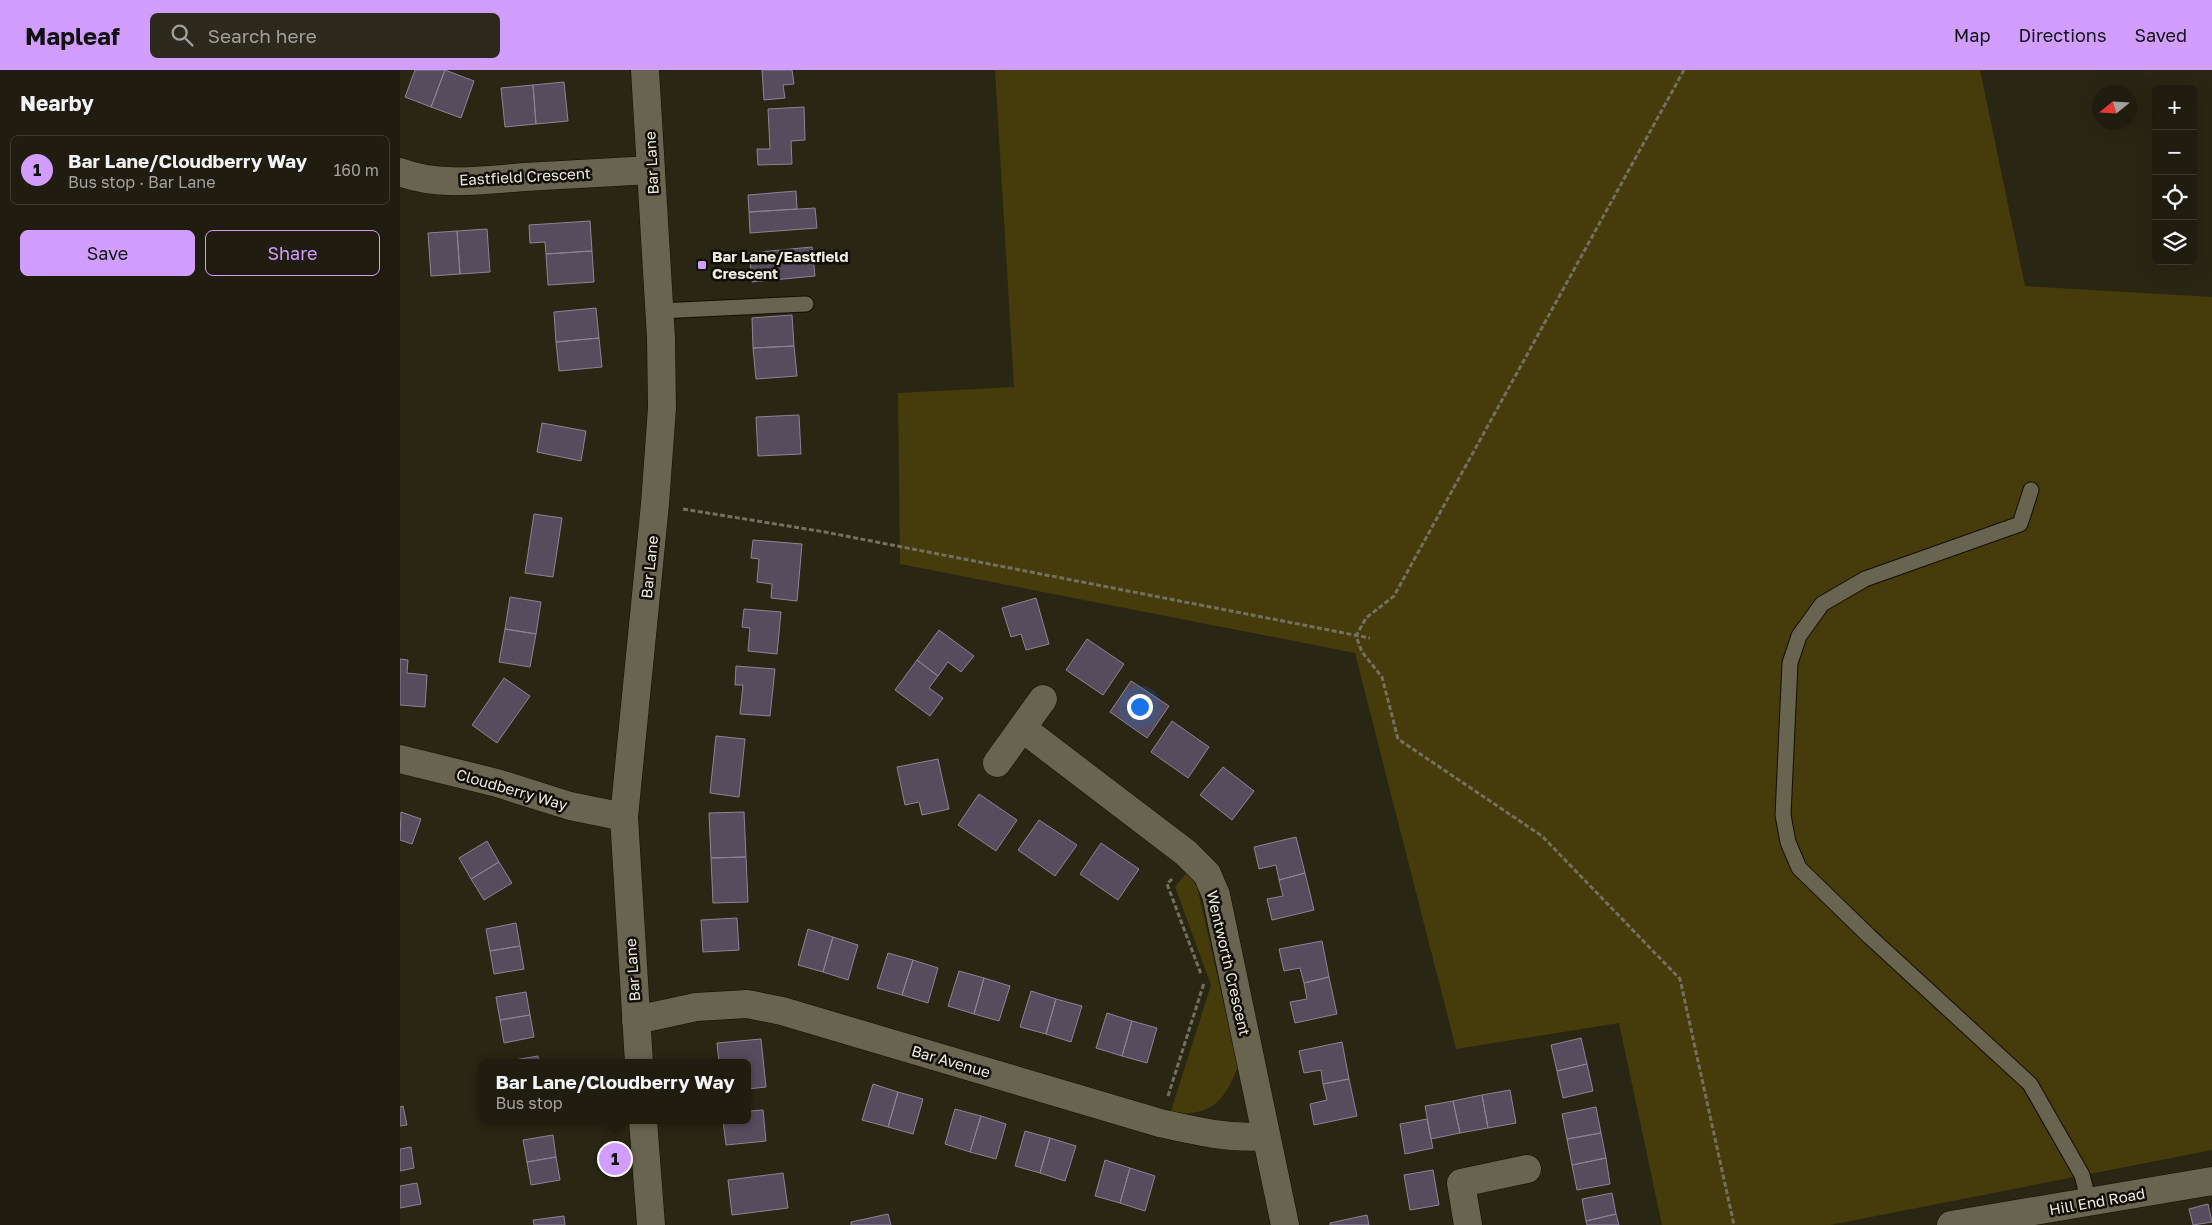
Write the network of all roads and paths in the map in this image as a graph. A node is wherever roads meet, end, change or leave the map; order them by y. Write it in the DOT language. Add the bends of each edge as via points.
graph roads {
  1 [pos="645,70"];
  2 [pos="1684,70"];
  3 [pos="651,170"];
  4 [pos="400,172"];
  5 [pos="806,304"];
  6 [pos="659,311"];
  7 [pos="2031,490"];
  8 [pos="655,504"];
  9 [pos="1356,636"];
  10 [pos="1370,638"];
  11 [pos="1043,699"];
  12 [pos="1022,728"];
  13 [pos="400,759"];
  14 [pos="997,764"];
  15 [pos="624,817"];
  16 [pos="1193,859"];
  17 [pos="636,1020"];
  18 [pos="639,1059"];
  19 [pos="1160,1123"];
  20 [pos="643,1124"];
  21 [pos="1266,1136"];
  22 [pos="1528,1169"];
  23 [pos="2212,1181"];
  24 [pos="2089,1202"];
  25 [pos="1998,1221"];
  26 [pos="651,1225"];
  27 [pos="1285,1225"];
  28 [pos="1468,1225"];
  29 [pos="1734,1225"];
  30 [pos="1951,1225"];
  1 -- 3 [label="street, Bar Lane"];
  2 -- 9 [label="path" via="1394,596 1366,618"];
  3 -- 4 [label="street, Eastfield Crescent" via="474,180 435,179"];
  3 -- 6 [label="street, Bar Lane"];
  5 -- 6 [label="lane"];
  6 -- 8 [label="street, Bar Lane" via="662,408"];
  7 -- 24 [label="lane" via="2020,524 1865,579 1822,604 1799,636 1790,663 1783,815 1788,842 1799,868 2030,1084 2082,1175"];
  8 -- 9 [label="path" via="825,532"];
  8 -- 15 [label="street, Bar Lane"];
  9 -- 10 [label="path"];
  9 -- 29 [label="path" via="1362,652 1382,677 1398,739 1542,836 1680,979"];
  11 -- 12 [label="street"];
  12 -- 14 [label="street"];
  12 -- 16 [label="street, Wentworth Crescent"];
  13 -- 15 [label="street, Cloudberry Way" via="497,783 570,806"];
  15 -- 17 [label="street, Bar Lane"];
  16 -- 19 [label="path" via="1167,884 1204,982"];
  16 -- 21 [label="street, Wentworth Crescent" via="1207,874 1216,895"];
  17 -- 18 [label="street, Bar Lane"];
  17 -- 19 [label="street, Bar Avenue" via="696,1007 747,1004 773,1009"];
  19 -- 21 [label="street, Bar Avenue" via="1206,1134 1245,1138"];
  20 -- 26 [label="street"];
  21 -- 27 [label="street, Wentworth Crescent"];
  22 -- 28 [label="street" via="1462,1183"];
  23 -- 24 [label="street, Hill End Road"];
  24 -- 25 [label="street, Hill End Road"];
  25 -- 30 [label="street, Hill End Road"];
}
